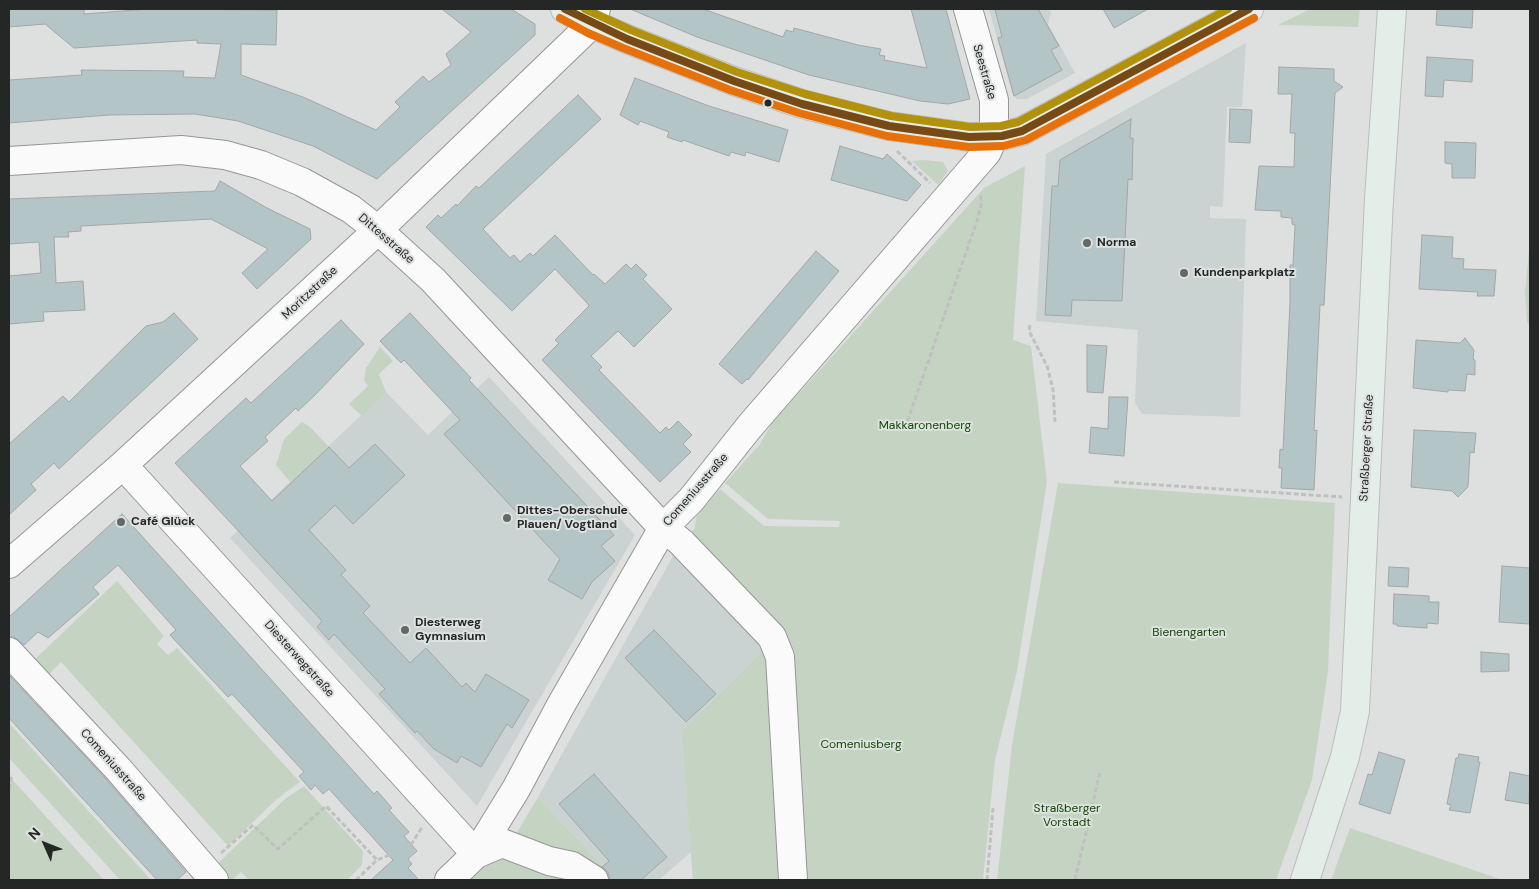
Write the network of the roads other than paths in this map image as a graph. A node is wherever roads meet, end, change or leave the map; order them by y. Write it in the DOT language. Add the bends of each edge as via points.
graph roads {
  1 [pos="565,9"];
  2 [pos="968,9"];
  3 [pos="1249,9"];
  4 [pos="1392,9"];
  5 [pos="594,16"];
  6 [pos="994,136"];
  7 [pos="9,161"];
  8 [pos="378,230"];
  9 [pos="123,465"];
  10 [pos="663,528"];
  11 [pos="9,564"];
  12 [pos="9,652"];
  13 [pos="476,854"];
  14 [pos="207,873"];
  15 [pos="449,880"];
  16 [pos="594,880"];
  17 [pos="794,880"];
  18 [pos="1305,880"];
  1 -- 5 [label="main road"];
  2 -- 6 [label="street, Seestraße" via="994,100"];
  3 -- 6 [label="main road" via="1060,113 1022,131"];
  4 -- 18 [label="main road, Straßberger Straße" via="1378,218 1355,711 1345,757"];
  5 -- 6 [label="main road" via="734,81 802,104 889,126"];
  5 -- 8 [label="street, Moritzstraße"];
  6 -- 10 [label="street, Comeniusstraße" via="976,166 750,426 691,500"];
  7 -- 8 [label="street, Dittesstraße" via="181,150 225,155 302,182 351,209"];
  8 -- 9 [label="street, Moritzstraße"];
  8 -- 10 [label="street, Dittesstraße" via="432,280"];
  9 -- 11 [label="street, Moritzstraße"];
  9 -- 13 [label="street, Diesterwegstraße"];
  10 -- 13 [label="street, Comeniusstraße"];
  10 -- 17 [label="street, Dittesstraße" via="681,542 772,637 780,657"];
  12 -- 14 [label="street, Comeniusstraße" via="119,770"];
  13 -- 15 [label="street, Comeniusstraße"];
  13 -- 16 [label="street" via="502,843 549,862 572,866"];
}
